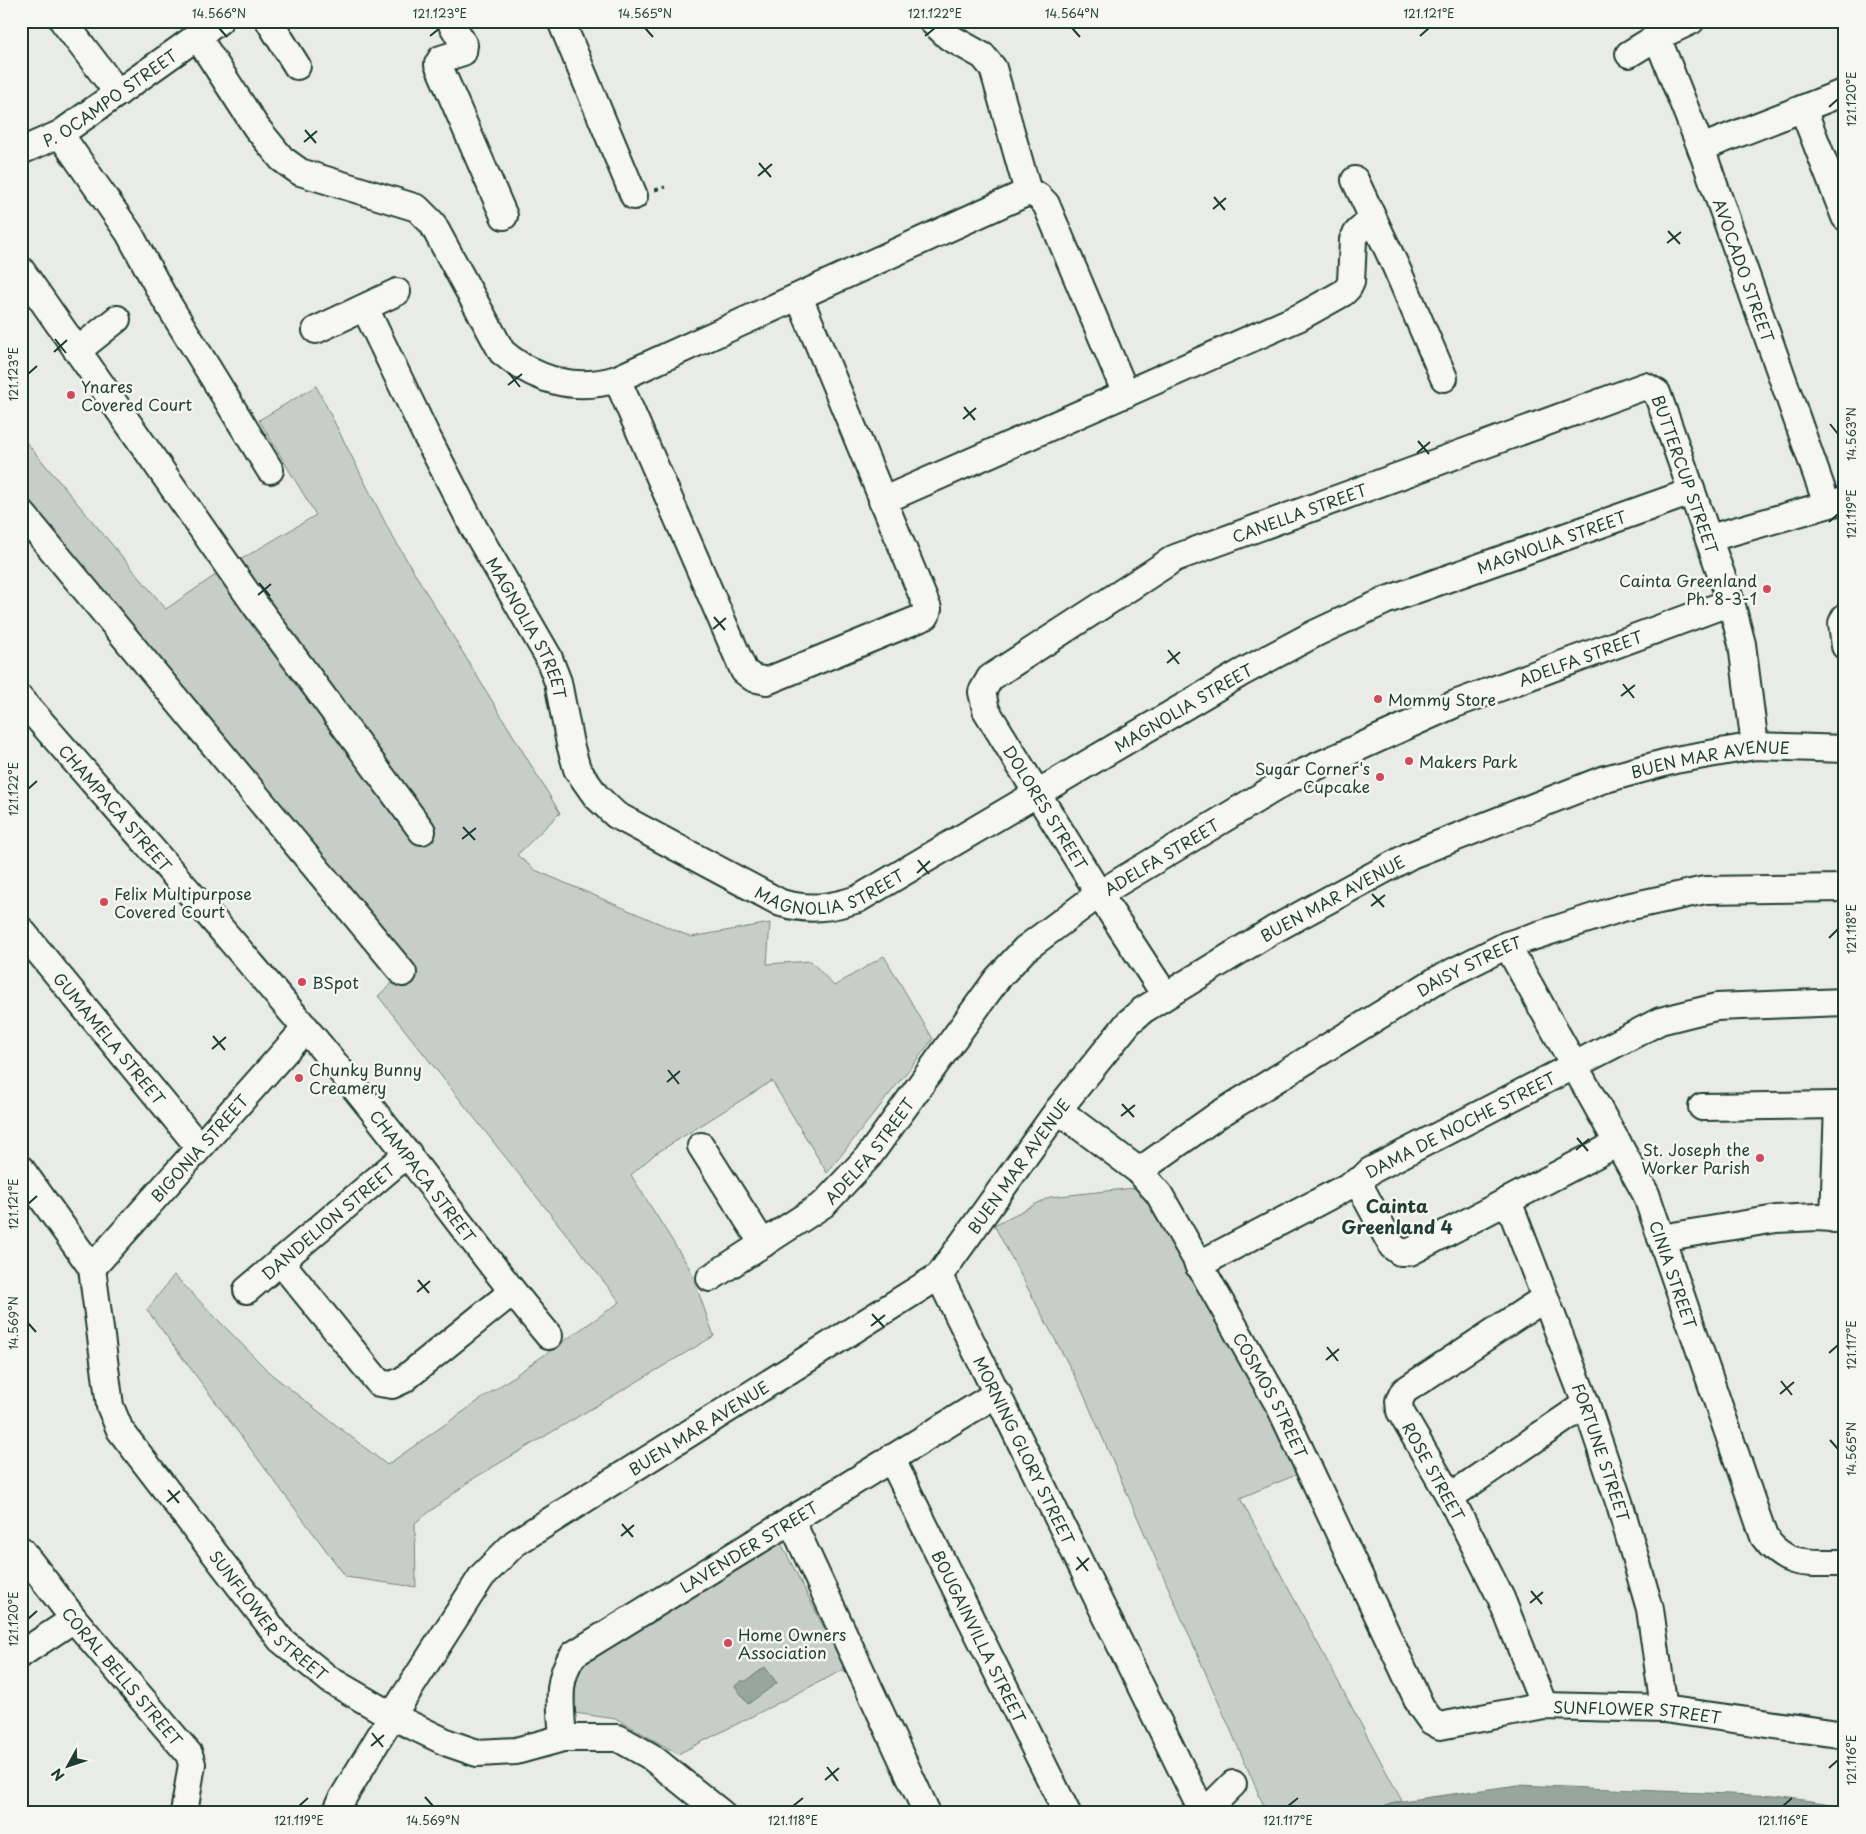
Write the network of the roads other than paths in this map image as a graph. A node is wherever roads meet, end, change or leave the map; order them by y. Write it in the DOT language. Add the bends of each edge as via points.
graph roads {
  1 [pos="63,21"];
  2 [pos="219,21"];
  3 [pos="269,21"];
  4 [pos="450,21"];
  5 [pos="561,21"];
  6 [pos="932,21"];
  7 [pos="1691,21"];
  8 [pos="197,36"];
  9 [pos="1657,36"];
  10 [pos="1629,54"];
  11 [pos="297,66"];
  12 [pos="1845,92"];
  13 [pos="118,93"];
  14 [pos="1803,109"];
  15 [pos="60,134"];
  16 [pos="1701,148"];
  17 [pos="21,151"];
  18 [pos="1355,180"];
  19 [pos="1028,192"];
  20 [pos="634,196"];
  21 [pos="504,216"];
  22 [pos="1845,216"];
  23 [pos="1373,218"];
  24 [pos="21,270"];
  25 [pos="397,292"];
  26 [pos="799,297"];
  27 [pos="365,308"];
  28 [pos="117,319"];
  29 [pos="316,330"];
  30 [pos="78,351"];
  31 [pos="1444,378"];
  32 [pos="616,379"];
  33 [pos="1645,386"];
  34 [pos="1126,394"];
  35 [pos="270,470"];
  36 [pos="1692,492"];
  37 [pos="882,501"];
  38 [pos="1836,502"];
  39 [pos="23,518"];
  40 [pos="1710,538"];
  41 [pos="1731,602"];
  42 [pos="1845,616"];
  43 [pos="1845,646"];
  44 [pos="982,692"];
  45 [pos="21,699"];
  46 [pos="1755,746"];
  47 [pos="1845,750"];
  48 [pos="1039,793"];
  49 [pos="422,831"];
  50 [pos="1845,888"];
  51 [pos="1099,894"];
  52 [pos="21,930"];
  53 [pos="1507,946"];
  54 [pos="403,973"];
  55 [pos="1165,995"];
  56 [pos="1845,1002"];
  57 [pos="306,1028"];
  58 [pos="1574,1065"];
  59 [pos="1841,1104"];
  60 [pos="1702,1108"];
  61 [pos="1058,1110"];
  62 [pos="1618,1143"];
  63 [pos="701,1146"];
  64 [pos="199,1147"];
  65 [pos="408,1153"];
  66 [pos="21,1169"];
  67 [pos="1139,1171"];
  68 [pos="1362,1179"];
  69 [pos="1508,1201"];
  70 [pos="1839,1219"];
  71 [pos="1661,1238"];
  72 [pos="763,1244"];
  73 [pos="280,1261"];
  74 [pos="1198,1265"];
  75 [pos="92,1268"];
  76 [pos="939,1276"];
  77 [pos="710,1278"];
  78 [pos="247,1290"];
  79 [pos="512,1292"];
  80 [pos="1546,1298"];
  81 [pos="549,1336"];
  82 [pos="998,1393"];
  83 [pos="1586,1404"];
  84 [pos="892,1458"];
  85 [pos="1450,1498"];
  86 [pos="791,1520"];
  87 [pos="21,1550"];
  88 [pos="1845,1563"];
  89 [pos="74,1619"];
  90 [pos="21,1654"];
  91 [pos="1544,1706"];
  92 [pos="1664,1709"];
  93 [pos="392,1716"];
  94 [pos="1431,1721"];
  95 [pos="1845,1736"];
  96 [pos="563,1738"];
  97 [pos="1233,1784"];
  98 [pos="184,1813"];
  99 [pos="336,1813"];
  100 [pos="721,1813"];
  101 [pos="927,1813"];
  102 [pos="1067,1813"];
  103 [pos="1204,1813"];
  1 -- 13 [label="street"];
  2 -- 8 [label="street, P. OCAMPO STREET"];
  3 -- 11 [label="street"];
  4 -- 21 [label="street" via="464,46 463,52 441,59 438,64"];
  5 -- 20 [label="street"];
  6 -- 19 [label="street" via="949,37 983,56 993,68"];
  7 -- 9 [label="street"];
  8 -- 13 [label="street, P. OCAMPO STREET"];
  8 -- 32 [label="street" via="256,127 282,159 300,172 416,208 432,223 502,352 518,366 548,380 577,386"];
  9 -- 10 [label="street"];
  9 -- 16 [label="street, AVOCADO STREET"];
  12 -- 14 [label="street"];
  13 -- 15 [label="street, P. OCAMPO STREET"];
  14 -- 16 [label="street"];
  14 -- 22 [label="street"];
  15 -- 17 [label="street, P. OCAMPO STREET"];
  15 -- 35 [label="street" via="129,233 162,294"];
  16 -- 38 [label="street, AVOCADO STREET"];
  18 -- 23 [label="street"];
  19 -- 26 [label="street"];
  19 -- 34 [label="street" via="1046,204"];
  23 -- 31 [label="street"];
  23 -- 34 [label="street" via="1353,240 1351,282 1343,293 1300,316"];
  24 -- 30 [label="street"];
  25 -- 27 [label="street"];
  26 -- 32 [label="street"];
  26 -- 37 [label="street"];
  27 -- 29 [label="street"];
  27 -- 48 [label="street, MAGNOLIA STREET" via="474,528 548,656 558,682 577,769 596,796 616,815 781,904 802,909 835,906 858,899"];
  28 -- 30 [label="street"];
  30 -- 49 [label="street" via="256,606"];
  32 -- 37 [label="street" via="744,671 753,678 767,681 926,616 928,609"];
  33 -- 36 [label="street, BUTTERCUP STREET" via="1657,393"];
  33 -- 44 [label="street, CANELLA STREET" via="1175,558 990,678"];
  34 -- 37 [label="street"];
  36 -- 40 [label="street, BUTTERCUP STREET"];
  36 -- 48 [label="street, MAGNOLIA STREET" via="1387,600 1241,673"];
  38 -- 40 [label="street"];
  39 -- 54 [label="street"];
  40 -- 41 [label="street, BUTTERCUP STREET"];
  41 -- 46 [label="street, BUTTERCUP STREET" via="1742,644"];
  41 -- 51 [label="street, ADELFA STREET" via="1455,704 1293,777"];
  42 -- 43 [label="street" via="1842,623"];
  44 -- 48 [label="street, DOLORES STREET" via="986,710"];
  45 -- 57 [label="street, CHAMPACA STREET"];
  46 -- 47 [label="street, BUEN MAR AVENUE"];
  46 -- 55 [label="street, BUEN MAR AVENUE" via="1675,760 1602,780 1411,855 1273,930"];
  48 -- 51 [label="street, DOLORES STREET"];
  50 -- 53 [label="street, DAISY STREET" via="1704,890 1622,908"];
  51 -- 55 [label="street, DOLORES STREET"];
  51 -- 72 [label="street, ADELFA STREET" via="1026,949 997,979 869,1156 824,1204"];
  52 -- 64 [label="street, GUMAMELA STREET"];
  53 -- 58 [label="street, CINIA STREET"];
  53 -- 67 [label="street, DAISY STREET" via="1435,980 1218,1115"];
  55 -- 61 [label="street, BUEN MAR AVENUE" via="1129,1022"];
  56 -- 58 [label="street, DAMA DE NOCHE STREET" via="1716,1007 1660,1022"];
  57 -- 64 [label="street, BIGONIA STREET"];
  57 -- 65 [label="street, CHAMPACA STREET"];
  58 -- 62 [label="street, CINIA STREET"];
  58 -- 68 [label="street, DAMA DE NOCHE STREET" via="1370,1171"];
  59 -- 60 [label="street"];
  59 -- 70 [label="street"];
  61 -- 67 [label="street, COSMOS STREET"];
  61 -- 76 [label="street, BUEN MAR AVENUE"];
  62 -- 69 [label="street, DAMA DE NOCHE STREET"];
  62 -- 71 [label="street, CINIA STREET" via="1646,1194"];
  63 -- 72 [label="street"];
  64 -- 75 [label="street, BIGONIA STREET"];
  65 -- 73 [label="street, DANDELION STREET"];
  65 -- 79 [label="street, CHAMPACA STREET"];
  66 -- 75 [label="street, SUNFLOWER STREET"];
  67 -- 74 [label="street, COSMOS STREET" via="1159,1194"];
  68 -- 69 [label="street, DAMA DE NOCHE STREET" via="1362,1190 1392,1246 1400,1252 1410,1252"];
  68 -- 74 [label="street"];
  69 -- 80 [label="street, FORTUNE STREET"];
  70 -- 71 [label="street" via="1776,1219"];
  71 -- 88 [label="street, CINIA STREET" via="1764,1536 1774,1551 1791,1561"];
  72 -- 77 [label="street, ADELFA STREET"];
  73 -- 78 [label="street, DANDELION STREET"];
  73 -- 79 [label="street" via="379,1384 392,1385 403,1380"];
  74 -- 94 [label="street, COSMOS STREET" via="1280,1406 1421,1707"];
  75 -- 93 [label="street, SUNFLOWER STREET" via="110,1406 120,1430 281,1640 330,1680"];
  76 -- 82 [label="street, MORNING GLORY STREET"];
  76 -- 93 [label="street, BUEN MAR AVENUE" via="516,1543 482,1576"];
  79 -- 81 [label="street, CHAMPACA STREET"];
  80 -- 83 [label="street, FORTUNE STREET"];
  80 -- 85 [label="street, ROSE STREET" via="1404,1391 1399,1401 1400,1411"];
  82 -- 84 [label="street, LAVENDER STREET"];
  82 -- 103 [label="street, MORNING GLORY STREET"];
  83 -- 85 [label="street"];
  83 -- 92 [label="street, FORTUNE STREET" via="1650,1609"];
  84 -- 86 [label="street, LAVENDER STREET"];
  84 -- 102 [label="street, BOUGAINVILLA STREET"];
  85 -- 91 [label="street, ROSE STREET" via="1502,1598"];
  86 -- 96 [label="street, LAVENDER STREET" via="574,1654 565,1666 560,1696"];
  86 -- 101 [label="street"];
  87 -- 89 [label="street, CORAL BELLS STREET"];
  89 -- 90 [label="street"];
  89 -- 98 [label="street, CORAL BELLS STREET" via="188,1754 192,1764"];
  91 -- 92 [label="street, SUNFLOWER STREET"];
  91 -- 94 [label="street, SUNFLOWER STREET" via="1440,1726"];
  92 -- 95 [label="street, SUNFLOWER STREET"];
  93 -- 96 [label="street, SUNFLOWER STREET" via="477,1753 516,1751"];
  93 -- 99 [label="street, BUEN MAR AVENUE"];
  96 -- 100 [label="street, SUNFLOWER STREET" via="618,1738 650,1756"];
  97 -- 103 [label="street"];
}
